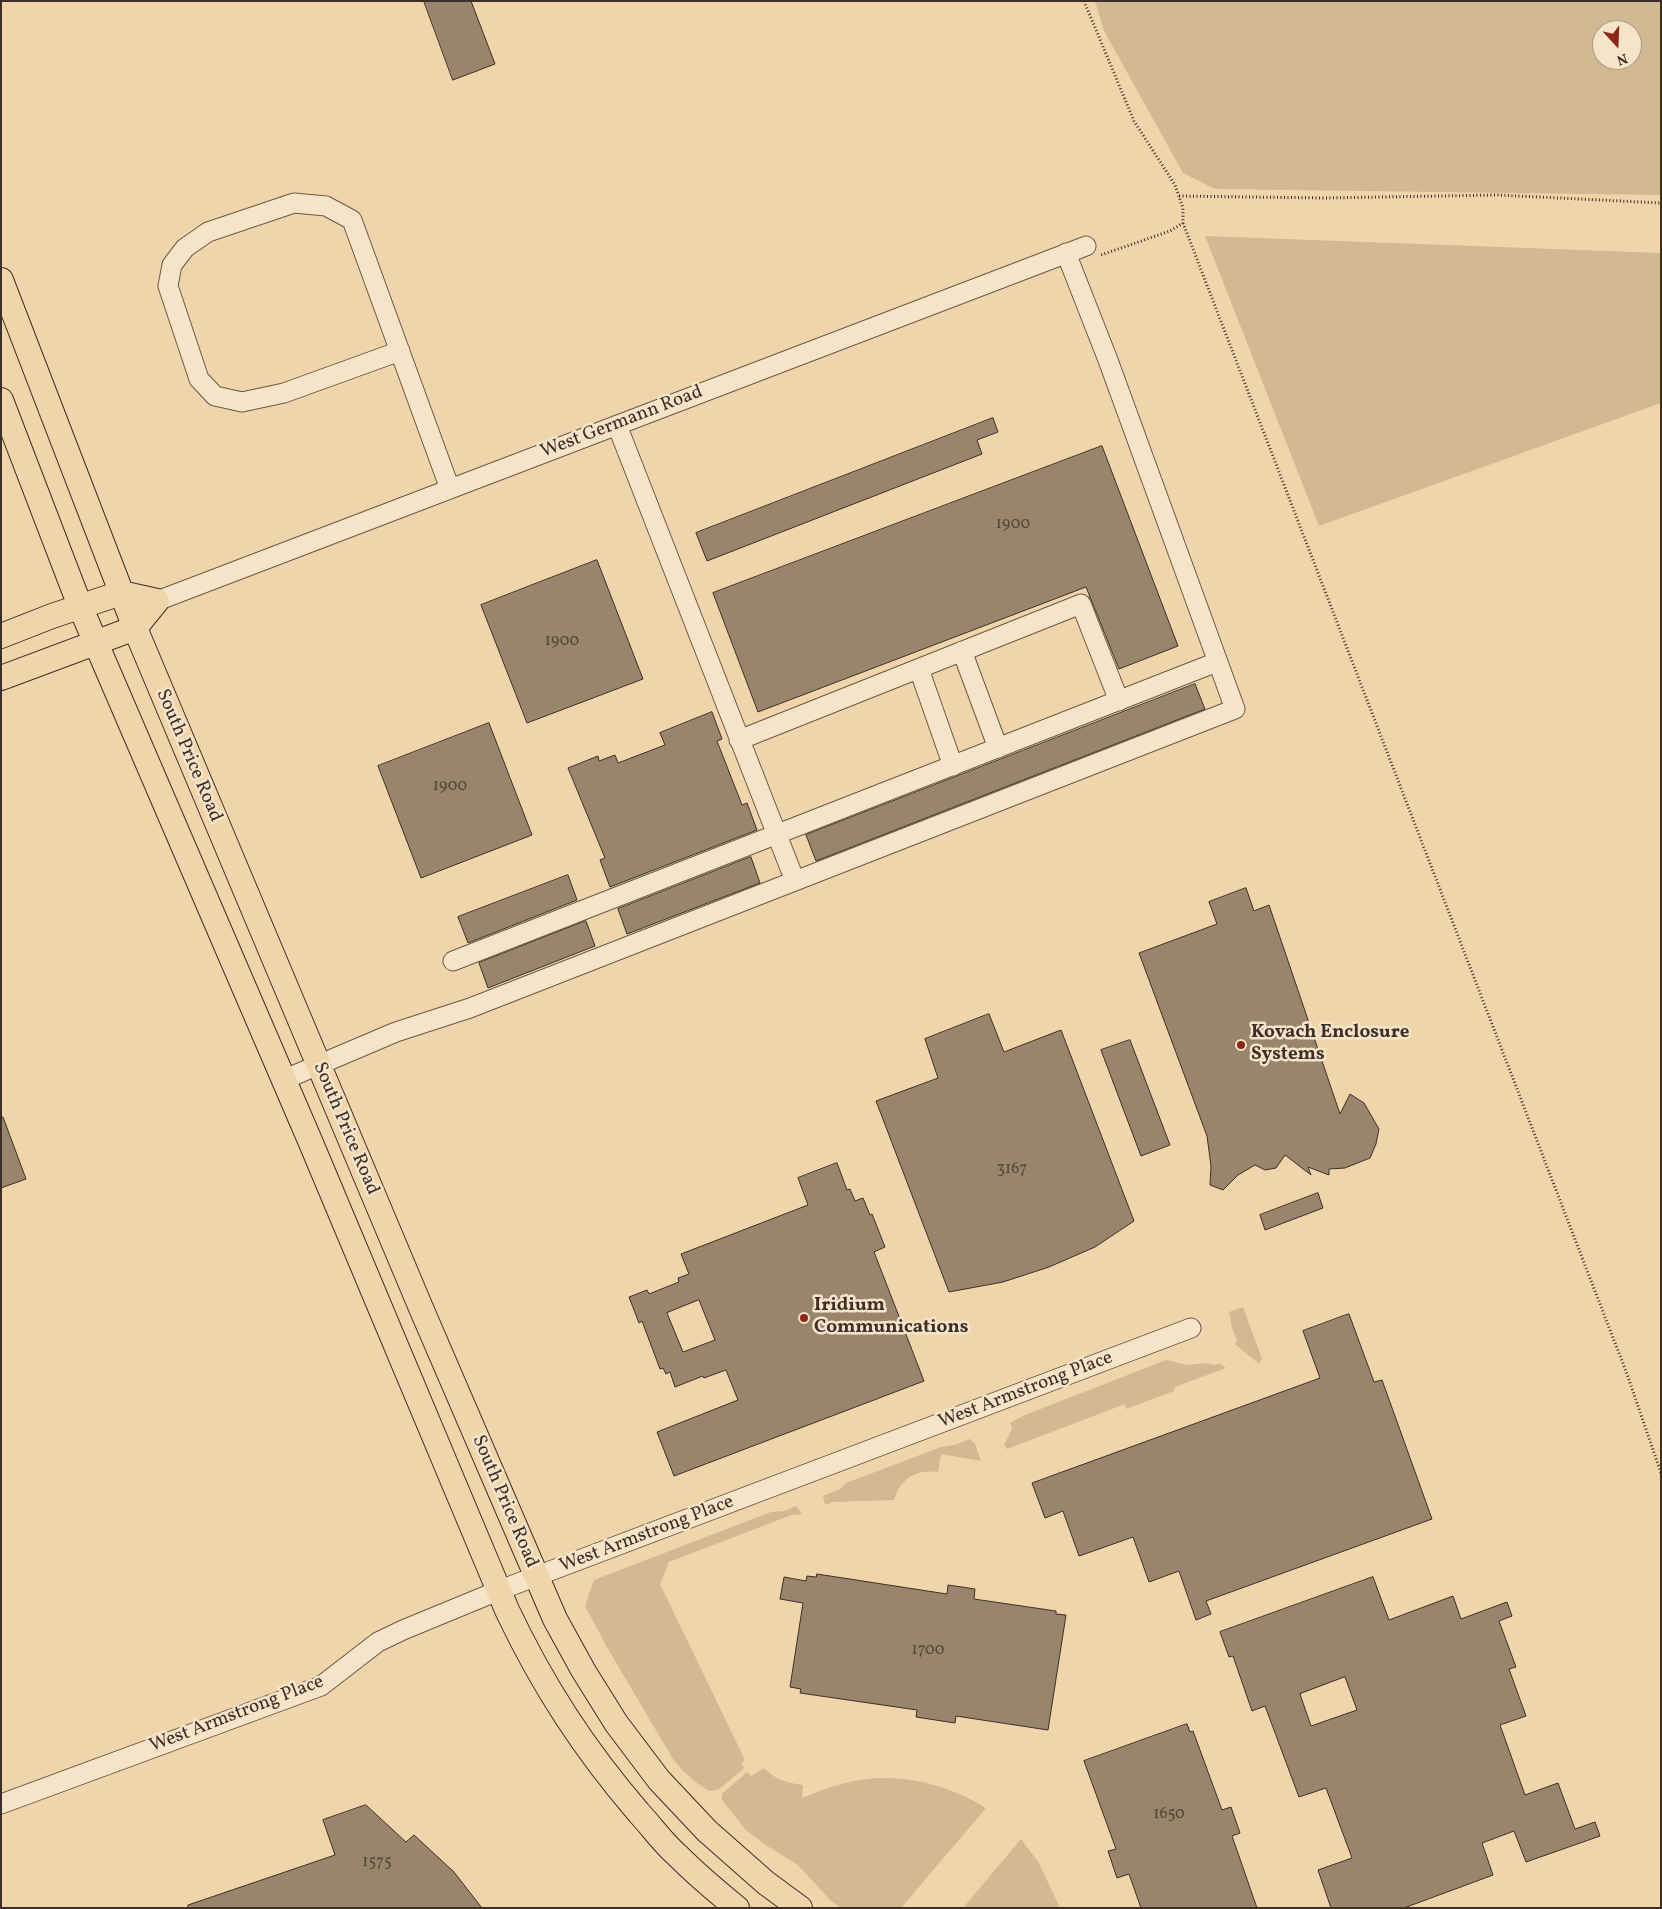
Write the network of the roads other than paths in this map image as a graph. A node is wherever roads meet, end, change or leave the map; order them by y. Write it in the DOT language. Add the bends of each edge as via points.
graph roads {
  1 [pos="1,280"];
  2 [pos="400,351"];
  3 [pos="1,400"];
  4 [pos="617,425"];
  5 [pos="450,489"];
  6 [pos="121,593"];
  7 [pos="157,601"];
  8 [pos="80,606"];
  9 [pos="134,628"];
  10 [pos="1,636"];
  11 [pos="95,643"];
  12 [pos="962,651"];
  13 [pos="1217,662"];
  14 [pos="918,668"];
  15 [pos="1,678"];
  16 [pos="1118,701"];
  17 [pos="739,740"];
  18 [pos="998,748"];
  19 [pos="953,766"];
  20 [pos="777,834"];
  21 [pos="795,881"];
  22 [pos="453,961"];
  23 [pos="318,1065"];
  24 [pos="283,1080"];
  25 [pos="1192,1328"];
  26 [pos="536,1577"];
  27 [pos="500,1590"];
  28 [pos="1,1804"];
  29 [pos="729,1901"];
  30 [pos="752,1908"];
  31 [pos="800,1908"];
  1 -- 6 [label="main road, South Price Road"];
  2 -- 2 [label="street" via="352,220 326,206 294,202 208,232 185,248 172,265 168,286 199,379 215,396 242,402 284,393"];
  2 -- 5 [label="street"];
  3 -- 8 [label="main road, South Price Road"];
  4 -- 5 [label="street, West Germann Road"];
  4 -- 13 [label="street, West Germann Road" via="1076,250 1108,360"];
  4 -- 17 [label="street"];
  5 -- 7 [label="street, West Germann Road"];
  6 -- 7 [label="main road"];
  6 -- 8 [label="main road"];
  6 -- 9 [label="main road, South Price Road"];
  7 -- 9 [label="main road, West Germann Road"];
  8 -- 10 [label="main road"];
  8 -- 11 [label="main road, South Price Road"];
  9 -- 11 [label="main road, West Germann Road"];
  9 -- 23 [label="main road, South Price Road"];
  11 -- 15 [label="main road, West Germann Road"];
  11 -- 24 [label="main road, South Price Road"];
  12 -- 14 [label="street"];
  12 -- 16 [label="street" via="1081,604"];
  12 -- 18 [label="street"];
  13 -- 16 [label="street"];
  13 -- 21 [label="street" via="1235,709"];
  14 -- 17 [label="street"];
  14 -- 19 [label="street"];
  16 -- 18 [label="street"];
  17 -- 20 [label="street"];
  18 -- 19 [label="street"];
  19 -- 20 [label="street"];
  20 -- 21 [label="street"];
  20 -- 22 [label="street"];
  21 -- 23 [label="street" via="470,1008 396,1032"];
  23 -- 24 [label="street"];
  23 -- 26 [label="main road, South Price Road"];
  24 -- 27 [label="main road, South Price Road"];
  25 -- 26 [label="street, West Armstrong Place"];
  26 -- 27 [label="street, West Armstrong Place"];
  26 -- 31 [label="main road, South Price Road" via="583,1670 616,1723 659,1780 707,1831"];
  27 -- 28 [label="street, West Armstrong Place" via="378,1642 321,1686"];
  27 -- 29 [label="main road, South Price Road" via="547,1688 584,1745 675,1854"];
  29 -- 30 [label="main road, South Price Road"];
}
